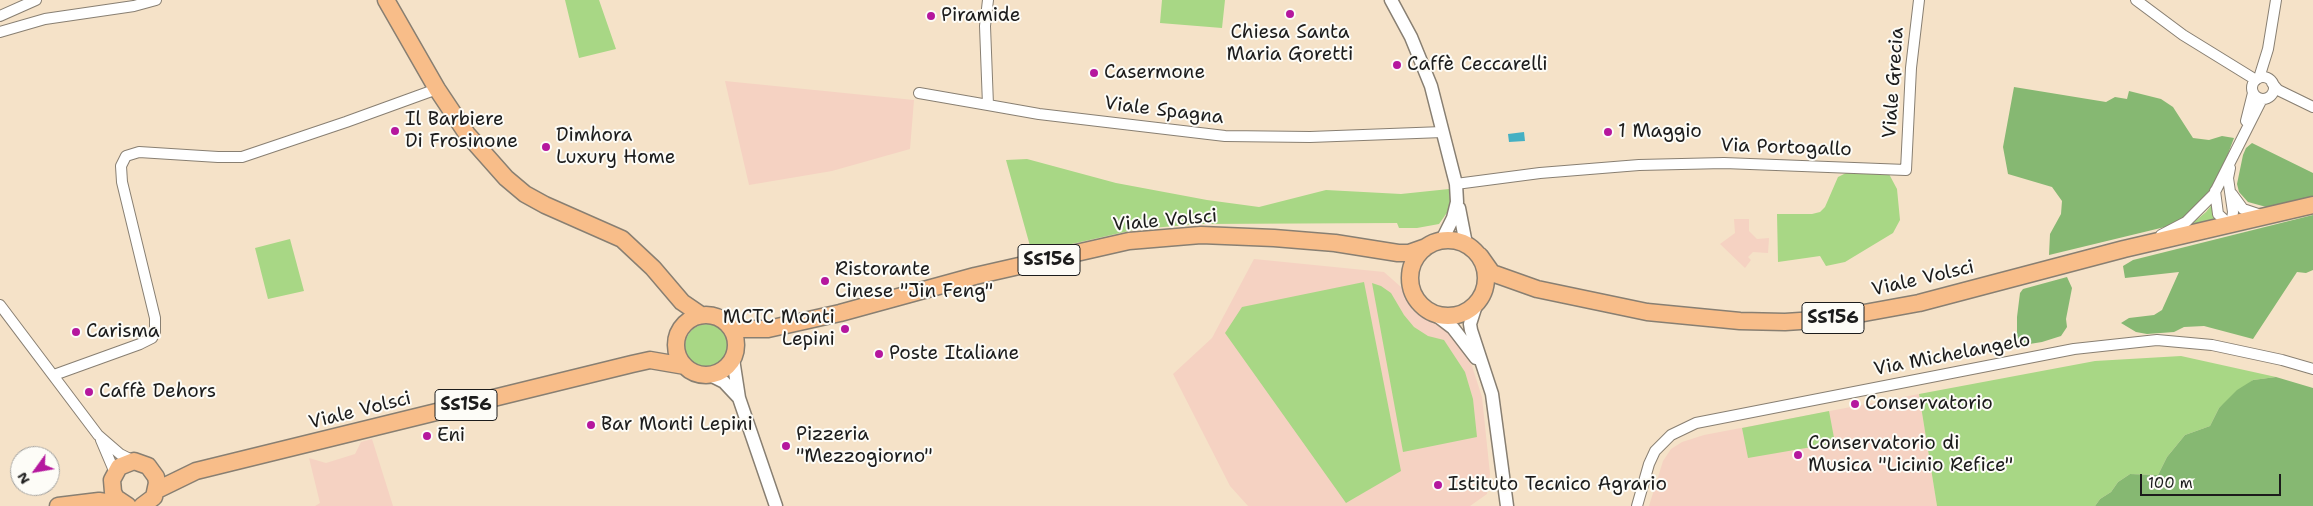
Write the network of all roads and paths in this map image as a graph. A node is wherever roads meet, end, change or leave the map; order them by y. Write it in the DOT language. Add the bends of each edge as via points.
graph roads {
  1 [pos="36,0"];
  2 [pos="156,0"];
  3 [pos="386,0"];
  4 [pos="988,0"];
  5 [pos="1391,0"];
  6 [pos="1919,0"];
  7 [pos="2136,0"];
  8 [pos="2276,0"];
  9 [pos="0,16"];
  10 [pos="0,32"];
  11 [pos="2268,49"];
  12 [pos="2271,82"];
  13 [pos="437,89"];
  14 [pos="2259,89"];
  15 [pos="919,93"];
  16 [pos="2292,98"];
  17 [pos="988,105"];
  18 [pos="2313,107"];
  19 [pos="1443,132"];
  20 [pos="2233,156"];
  21 [pos="1906,170"];
  22 [pos="1456,184"];
  23 [pos="2216,191"];
  24 [pos="2231,193"];
  25 [pos="1457,202"];
  26 [pos="2309,206"];
  27 [pos="2275,215"];
  28 [pos="2231,226"];
  29 [pos="1442,240"];
  30 [pos="1466,244"];
  31 [pos="1426,247"];
  32 [pos="2124,249"];
  33 [pos="1378,251"];
  34 [pos="1480,256"];
  35 [pos="1411,278"];
  36 [pos="669,288"];
  37 [pos="1537,289"];
  38 [pos="1480,297"];
  39 [pos="0,305"];
  40 [pos="1432,312"];
  41 [pos="701,315"];
  42 [pos="729,325"];
  43 [pos="768,329"];
  44 [pos="678,335"];
  45 [pos="735,355"];
  46 [pos="650,360"];
  47 [pos="685,366"];
  48 [pos="1482,366"];
  49 [pos="2313,369"];
  50 [pos="710,375"];
  51 [pos="54,376"];
  52 [pos="739,398"];
  53 [pos="98,435"];
  54 [pos="141,463"];
  55 [pos="196,471"];
  56 [pos="113,477"];
  57 [pos="152,500"];
  58 [pos="1637,503"];
  59 [pos="65,504"];
  60 [pos="127,506"];
  61 [pos="776,506"];
  62 [pos="1507,506"];
  1 -- 9 [label="street"];
  2 -- 10 [label="street" via="45,19"];
  3 -- 13 [label="main road"];
  4 -- 17 [label="street" via="985,26"];
  5 -- 19 [label="street" via="1422,60"];
  6 -- 21 [label="street, Viale Grecia" via="1911,68"];
  7 -- 14 [label="street" via="2224,60"];
  8 -- 11 [label="street"];
  11 -- 12 [label="street"];
  11 -- 14 [label="street"];
  12 -- 14 [label="street"];
  12 -- 14 [label="street" via="2273,90"];
  12 -- 16 [label="street"];
  13 -- 36 [label="main road" via="467,134 506,178 525,194 622,239"];
  13 -- 51 [label="street" via="242,157 145,152 126,156 121,166 122,182 156,318 155,332 152,338 140,344"];
  14 -- 16 [label="street"];
  14 -- 20 [label="street"];
  15 -- 17 [label="street, Viale Spagna"];
  16 -- 18 [label="street"];
  17 -- 19 [label="street, Viale Spagna" via="1225,136 1310,137"];
  19 -- 22 [label="street"];
  20 -- 23 [label="street"];
  20 -- 24 [label="street" via="2228,178"];
  21 -- 22 [label="street, Via Portogallo" via="1724,163 1639,165"];
  22 -- 25 [label="street"];
  23 -- 28 [label="street" via="2218,214"];
  23 -- 32 [label="street" via="2186,222"];
  24 -- 27 [label="street" via="2248,212"];
  24 -- 28 [label="street"];
  25 -- 29 [label="street"];
  25 -- 30 [label="street"];
  26 -- 27 [label="main road, Viale Volsci / SS156"];
  27 -- 28 [label="main road, Viale Volsci / SS156"];
  28 -- 32 [label="main road, Viale Volsci / SS156"];
  29 -- 30 [label="main road"];
  29 -- 31 [label="main road, SS156"];
  30 -- 34 [label="main road, Viale Volsci / SS156"];
  31 -- 33 [label="main road, SS156" via="1409,252"];
  31 -- 35 [label="main road" via="1415,260"];
  32 -- 37 [label="main road, Viale Volsci / SS156" via="1919,303 1831,319 1740,322 1647,312"];
  33 -- 35 [label="main road, SS156"];
  33 -- 43 [label="main road, Viale Volsci / SS156" via="1335,243 1274,238 1201,236 1129,241"];
  34 -- 37 [label="main road, Viale Volsci / SS156" via="1492,273"];
  34 -- 38 [label="main road" via="1486,273"];
  35 -- 40 [label="main road, SS156" via="1417,298"];
  36 -- 41 [label="main road" via="686,306"];
  36 -- 44 [label="main road" via="677,309"];
  37 -- 38 [label="main road, Viale Volsci / SS156" via="1498,287"];
  38 -- 40 [label="main road, Viale Volsci / SS156" via="1456,315"];
  38 -- 48 [label="street" via="1470,324"];
  39 -- 51 [label="street"];
  40 -- 48 [label="street" via="1453,328"];
  41 -- 42 [label="main road, SS156" via="715,316"];
  41 -- 44 [label="main road, SS156" via="690,319"];
  42 -- 43 [label="main road, Viale Volsci / SS156" via="743,329"];
  42 -- 45 [label="main road" via="736,337"];
  43 -- 45 [label="main road, Viale Volsci / SS156"];
  44 -- 46 [label="main road, Viale Volsci / SS156"];
  44 -- 47 [label="main road" via="678,356"];
  45 -- 50 [label="main road, SS156" via="724,370"];
  45 -- 52 [label="street"];
  46 -- 47 [label="main road, Viale Volsci / SS156"];
  46 -- 55 [label="main road, Viale Volsci / SS156"];
  47 -- 50 [label="main road, SS156" via="694,372"];
  48 -- 62 [label="street" via="1492,394"];
  49 -- 58 [label="street, Via Michelangelo" via="2237,350 2157,340 2074,349 1696,423 1671,434 1655,451"];
  50 -- 52 [label="street" via="724,382"];
  51 -- 53 [label="street"];
  52 -- 61 [label="street"];
  53 -- 54 [label="street" via="120,454"];
  53 -- 56 [label="street"];
  54 -- 55 [label="main road, Viale Volsci / SS156" via="168,471"];
  54 -- 56 [label="main road" via="120,467"];
  54 -- 57 [label="main road, Viale Volsci / SS156" via="156,476"];
  55 -- 57 [label="main road, Viale Volsci / SS156"];
  56 -- 59 [label="main road" via="91,494"];
  56 -- 60 [label="main road" via="113,492"];
  59 -- 60 [label="main road" via="110,501"];
}
